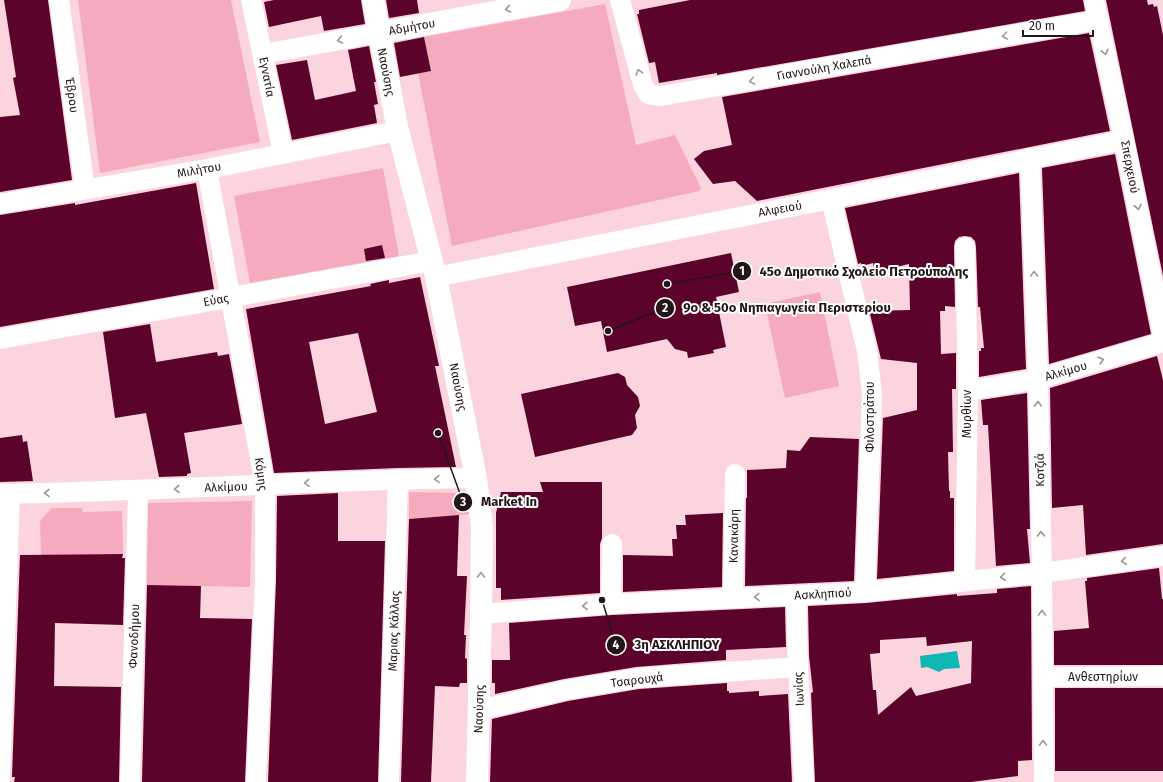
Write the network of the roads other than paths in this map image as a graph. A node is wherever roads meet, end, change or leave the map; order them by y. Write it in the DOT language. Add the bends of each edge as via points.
graph roads {
  1 [pos="59,0"];
  2 [pos="251,0"];
  3 [pos="373,0"];
  4 [pos="560,0"];
  5 [pos="620,0"];
  6 [pos="1094,0"];
  7 [pos="1098,20"];
  8 [pos="379,33"];
  9 [pos="263,54"];
  10 [pos="398,131"];
  11 [pos="1124,140"];
  12 [pos="283,154"];
  13 [pos="1030,158"];
  14 [pos="207,170"];
  15 [pos="85,189"];
  16 [pos="831,200"];
  17 [pos="0,204"];
  18 [pos="965,247"];
  19 [pos="434,269"];
  20 [pos="230,298"];
  21 [pos="1163,335"];
  22 [pos="0,339"];
  23 [pos="1163,342"];
  24 [pos="1038,379"];
  25 [pos="968,391"];
  26 [pos="735,474"];
  27 [pos="476,478"];
  28 [pos="398,479"];
  29 [pos="264,485"];
  30 [pos="138,490"];
  31 [pos="5,494"];
  32 [pos="612,544"];
  33 [pos="1163,556"];
  34 [pos="1042,573"];
  35 [pos="966,581"];
  36 [pos="864,592"];
  37 [pos="796,595"];
  38 [pos="733,597"];
  39 [pos="611,604"];
  40 [pos="481,614"];
  41 [pos="798,667"];
  42 [pos="1163,676"];
  43 [pos="1043,677"];
  44 [pos="479,710"];
  45 [pos="0,781"];
  46 [pos="130,782"];
  47 [pos="256,782"];
  48 [pos="389,782"];
  49 [pos="477,782"];
  50 [pos="804,782"];
  51 [pos="1044,782"];
  1 -- 15 [label="street, Έβρου"];
  2 -- 9 [label="street, Εγνατία"];
  3 -- 8 [label="street, Ναούσης"];
  4 -- 8 [label="street, Αδμήτου, one-way"];
  7 -- 5 [label="street, Γιαννούλη Χαλεπά, one-way" via="661,96 648,94 643,85"];
  6 -- 7 [label="street, Σπερχειού"];
  7 -- 11 [label="street, Σπερχειού, one-way"];
  8 -- 9 [label="street, Αδμήτου, one-way"];
  8 -- 10 [label="street, Ναούσης"];
  9 -- 12 [label="street, Εγνατία"];
  10 -- 12 [label="street, Μιλήτου"];
  10 -- 19 [label="street, Ναούσης"];
  11 -- 13 [label="street, Αλφειού"];
  11 -- 21 [label="street, Σπερχειού, one-way"];
  12 -- 14 [label="street, Μιλήτου"];
  13 -- 16 [label="street, Αλφειού"];
  24 -- 13 [label="street, Κοτζιά, one-way"];
  14 -- 15 [label="street, Μιλήτου"];
  14 -- 20 [label="street, Κόμης"];
  15 -- 17 [label="street, Μιλήτου"];
  16 -- 19 [label="street, Αλφειού"];
  16 -- 36 [label="street, Φιλοστράτου" via="867,351 872,393"];
  18 -- 25 [label="street, Μυρθίων"];
  19 -- 20 [label="street, Εύας"];
  19 -- 27 [label="street, Ναούσης"];
  20 -- 22 [label="street, Εύας"];
  20 -- 29 [label="street, Κόμης"];
  24 -- 23 [label="street, Αλκίμου, one-way"];
  24 -- 25 [label="street, Αλκίμου"];
  34 -- 24 [label="street, Κοτζιά, one-way"];
  25 -- 35 [label="street, Μυρθίων"];
  26 -- 38 [label="street, Κανακάρη"];
  27 -- 28 [label="street, Αλκίμου, one-way"];
  40 -- 27 [label="street, Ναούσης, one-way" via="482,526"];
  28 -- 29 [label="street, Αλκίμου, one-way"];
  28 -- 48 [label="street, Μαριας Κάλλας"];
  29 -- 30 [label="street, Αλκίμου, one-way"];
  29 -- 47 [label="street, Κόμης" via="264,579"];
  30 -- 31 [label="street, Αλκίμου, one-way"];
  30 -- 46 [label="street, Φανοδήμου"];
  31 -- 45 [label="street"];
  32 -- 39 [label="street"];
  33 -- 34 [label="street, Ασκληπιού, one-way"];
  34 -- 35 [label="street, Ασκληπιού, one-way"];
  43 -- 34 [label="street, Κοτζιά, one-way"];
  35 -- 36 [label="street, Ασκληπιού"];
  36 -- 37 [label="street, Ασκληπιού"];
  37 -- 38 [label="street, Ασκληπιού, one-way"];
  37 -- 41 [label="street, Ιωνίας"];
  38 -- 39 [label="street, Ασκληπιού"];
  39 -- 40 [label="street, Ασκληπιού, one-way"];
  40 -- 44 [label="street, Ναούσης"];
  41 -- 44 [label="street, Τσαρουχά" via="638,678 566,690"];
  41 -- 50 [label="street, Ιωνίας"];
  42 -- 43 [label="street, Ανθεστηρίων"];
  51 -- 43 [label="street, Κοτζιά, one-way"];
  44 -- 49 [label="street, Ναούσης"];
}
